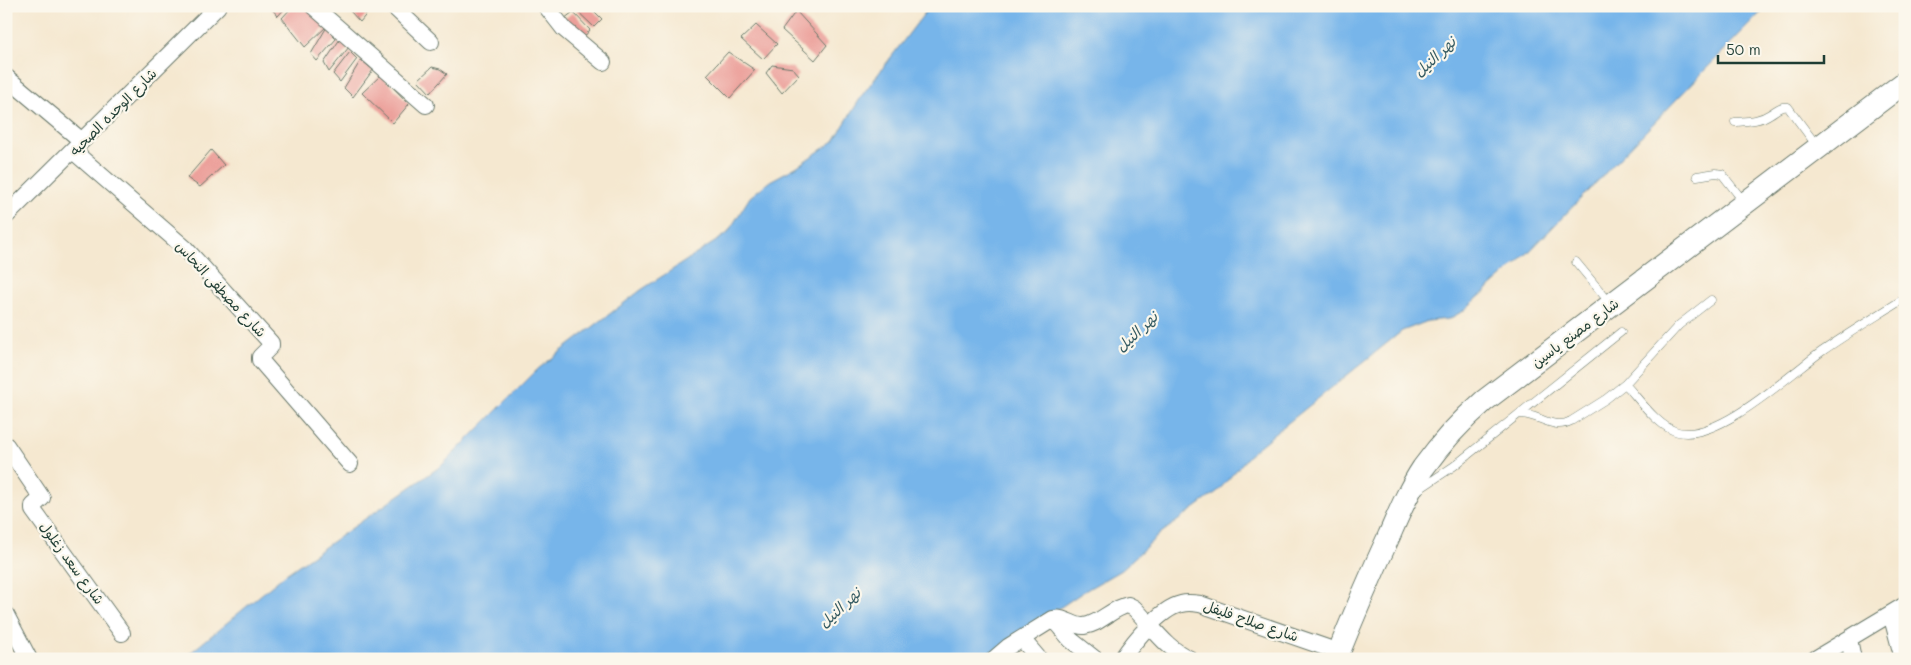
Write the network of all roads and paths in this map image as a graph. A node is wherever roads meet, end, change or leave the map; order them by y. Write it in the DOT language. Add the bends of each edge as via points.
graph roads {
  1 [pos="218,6"];
  2 [pos="313,6"];
  3 [pos="393,6"];
  4 [pos="546,6"];
  5 [pos="431,42"];
  6 [pos="602,62"];
  7 [pos="6,77"];
  8 [pos="1905,82"];
  9 [pos="426,105"];
  10 [pos="1735,122"];
  11 [pos="77,146"];
  12 [pos="1818,148"];
  13 [pos="1697,176"];
  14 [pos="1745,203"];
  15 [pos="6,216"];
  16 [pos="1576,262"];
  17 [pos="1905,298"];
  18 [pos="1711,300"];
  19 [pos="1612,305"];
  20 [pos="1621,332"];
  21 [pos="1625,384"];
  22 [pos="1518,414"];
  23 [pos="6,446"];
  24 [pos="350,464"];
  25 [pos="1407,496"];
  26 [pos="1898,610"];
  27 [pos="6,616"];
  28 [pos="1053,619"];
  29 [pos="1151,625"];
  30 [pos="122,633"];
  31 [pos="1849,639"];
  32 [pos="1022,640"];
  33 [pos="1338,655"];
  34 [pos="1184,658"];
  35 [pos="29,659"];
  36 [pos="994,659"];
  37 [pos="1039,659"];
  38 [pos="1095,659"];
  39 [pos="1122,659"];
  40 [pos="1815,659"];
  41 [pos="1854,659"];
  42 [pos="1902,659"];
  1 -- 11 [label="street, شارع الوحده الصحيه"];
  2 -- 9 [label="street"];
  3 -- 5 [label="street"];
  4 -- 6 [label="street" via="564,29"];
  7 -- 11 [label="street"];
  8 -- 12 [label="main road, شارع مصنع ياسين"];
  10 -- 12 [label="lane" via="1763,118 1780,107 1788,107"];
  11 -- 15 [label="street, شارع الوحده الصحيه"];
  11 -- 24 [label="street, شارع مصطفى النحاس" via="185,248 272,344 260,360"];
  12 -- 14 [label="main road, شارع مصنع ياسين"];
  13 -- 14 [label="lane" via="1724,175"];
  14 -- 19 [label="main road, شارع مصنع ياسين"];
  16 -- 19 [label="lane"];
  17 -- 21 [label="lane" via="1821,352 1739,413 1701,431 1685,434 1662,425"];
  18 -- 21 [label="lane" via="1679,325"];
  19 -- 25 [label="main road, شارع مصنع ياسين" via="1461,421"];
  20 -- 22 [label="lane"];
  21 -- 22 [label="lane" via="1565,424 1552,424 1532,415"];
  22 -- 25 [label="lane" via="1454,466"];
  23 -- 30 [label="street, شارع سعد زغلول" via="42,498 33,510"];
  25 -- 33 [label="main road, شارع مصنع ياسين"];
  26 -- 31 [label="street"];
  26 -- 42 [label="street"];
  27 -- 35 [label="street"];
  28 -- 29 [label="street" via="1062,618 1085,626 1125,606 1134,608"];
  28 -- 32 [label="street"];
  28 -- 38 [label="street" via="1071,640"];
  29 -- 33 [label="street, شارع صلاح فليفل" via="1171,608 1190,602"];
  29 -- 34 [label="street" via="1168,646"];
  29 -- 39 [label="street"];
  31 -- 40 [label="street"];
  31 -- 41 [label="street"];
  32 -- 36 [label="street"];
  32 -- 37 [label="street"];
}
